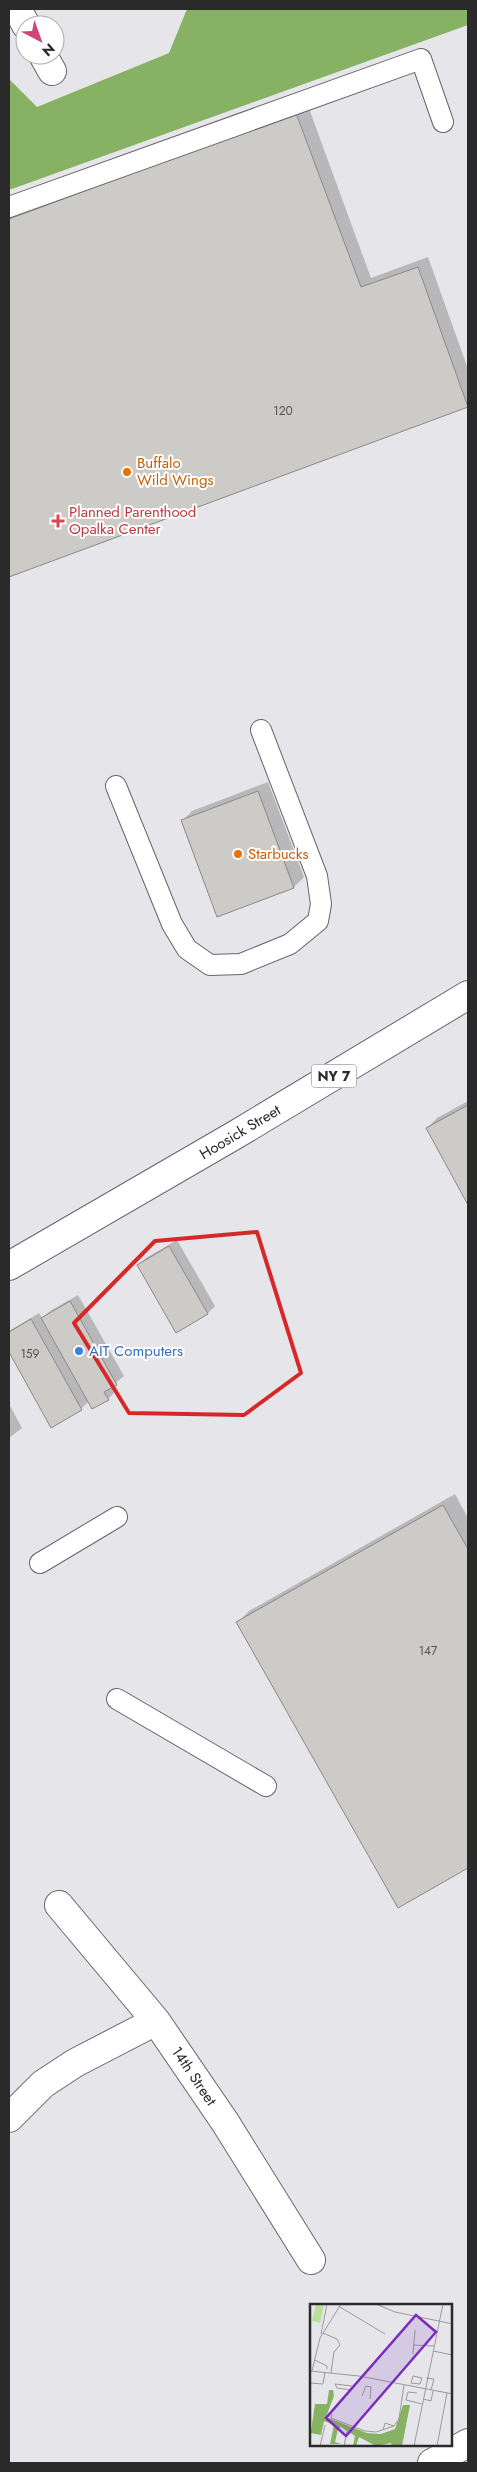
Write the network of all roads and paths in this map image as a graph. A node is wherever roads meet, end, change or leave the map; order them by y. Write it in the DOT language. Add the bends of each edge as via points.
graph roads {
  1 [pos="443,122"];
  2 [pos="9,207"];
  3 [pos="261,730"];
  4 [pos="116,786"];
  5 [pos="468,995"];
  6 [pos="9,1266"];
  7 [pos="117,1517"];
  8 [pos="40,1563"];
  9 [pos="117,1698"];
  10 [pos="266,1786"];
  11 [pos="59,1905"];
  12 [pos="156,2021"];
  13 [pos="9,2118"];
  14 [pos="311,2260"];
  1 -- 2 [label="lane" via="421,60"];
  3 -- 4 [label="lane" via="317,876 322,904 318,921 290,944 241,964 210,965 187,949 172,924"];
  5 -- 6 [label="main road, Hoosick Street / NY 7"];
  7 -- 8 [label="lane"];
  9 -- 10 [label="lane"];
  11 -- 12 [label="main road, 14th Street"];
  12 -- 13 [label="main road" via="75,2063 43,2084"];
  12 -- 14 [label="main road, 14th Street" via="225,2122"];
}
